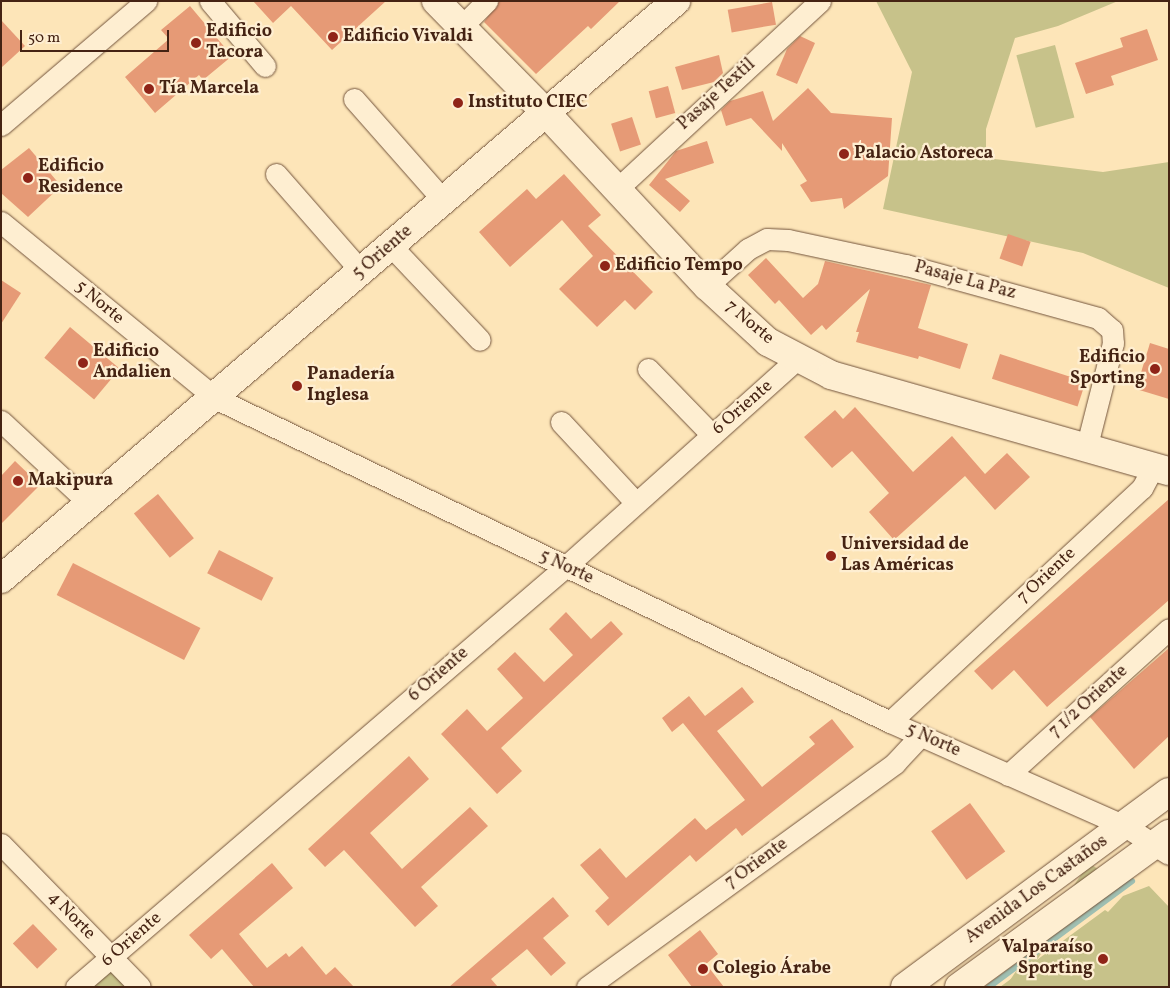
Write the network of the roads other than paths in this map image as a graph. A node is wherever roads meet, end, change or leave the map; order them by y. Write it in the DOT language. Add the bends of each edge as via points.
graph roads {
  1 [pos="210,1"];
  2 [pos="436,1"];
  3 [pos="487,1"];
  4 [pos="676,1"];
  5 [pos="820,1"];
  6 [pos="143,2"];
  7 [pos="461,27"];
  8 [pos="265,66"];
  9 [pos="354,99"];
  10 [pos="547,114"];
  11 [pos="1,125"];
  12 [pos="276,174"];
  13 [pos="616,190"];
  14 [pos="443,200"];
  15 [pos="1,222"];
  16 [pos="391,246"];
  17 [pos="362,271"];
  18 [pos="707,286"];
  19 [pos="480,340"];
  20 [pos="797,359"];
  21 [pos="648,369"];
  22 [pos="215,398"];
  23 [pos="1,421"];
  24 [pos="561,422"];
  25 [pos="712,435"];
  26 [pos="1086,449"];
  27 [pos="1161,469"];
  28 [pos="90,504"];
  29 [pos="636,504"];
  30 [pos="564,568"];
  31 [pos="1,580"];
  32 [pos="1169,629"];
  33 [pos="890,722"];
  34 [pos="921,735"];
  35 [pos="1008,775"];
  36 [pos="1169,792"];
  37 [pos="1124,826"];
  38 [pos="1,844"];
  39 [pos="1165,844"];
  40 [pos="112,958"];
  41 [pos="76,987"];
  42 [pos="140,987"];
  43 [pos="587,987"];
  44 [pos="905,987"];
  45 [pos="959,987"];
  1 -- 8 [label="street"];
  2 -- 7 [label="main road, 7 Norte"];
  3 -- 7 [label="street"];
  4 -- 10 [label="main road, 5 Oriente"];
  5 -- 13 [label="street, Pasaje Textil"];
  6 -- 11 [label="street"];
  7 -- 10 [label="main road, 7 Norte"];
  9 -- 14 [label="street"];
  10 -- 13 [label="main road, 7 Norte"];
  10 -- 14 [label="main road, 5 Oriente"];
  12 -- 17 [label="street"];
  13 -- 18 [label="main road, 7 Norte"];
  14 -- 16 [label="main road, 5 Oriente"];
  15 -- 22 [label="street, 5 Norte"];
  16 -- 17 [label="main road, 5 Oriente"];
  16 -- 19 [label="street"];
  17 -- 22 [label="main road, 5 Oriente"];
  18 -- 20 [label="main road, 7 Norte" via="744,323"];
  18 -- 26 [label="street, Pasaje La Paz" via="748,249 766,239 788,240 906,264 1098,318 1112,330 1113,344"];
  20 -- 25 [label="street, 6 Oriente" via="763,393"];
  20 -- 26 [label="main road, 7 Norte" via="831,375"];
  21 -- 25 [label="street"];
  22 -- 28 [label="main road, 5 Oriente"];
  22 -- 30 [label="street, 5 Norte"];
  23 -- 28 [label="street"];
  24 -- 29 [label="street"];
  25 -- 29 [label="street, 6 Oriente"];
  26 -- 27 [label="main road, 7 Norte"];
  27 -- 33 [label="street, 7 Oriente"];
  28 -- 31 [label="main road, 5 Oriente"];
  29 -- 30 [label="street, 6 Oriente"];
  30 -- 33 [label="street, 5 Norte"];
  30 -- 40 [label="street, 6 Oriente"];
  32 -- 35 [label="street, 7 1/2 Oriente"];
  33 -- 34 [label="street, 5 Norte"];
  34 -- 35 [label="street, 5 Norte"];
  34 -- 43 [label="street, 7 Oriente" via="895,763"];
  35 -- 37 [label="street, 5 Norte"];
  36 -- 37 [label="main road, Avenida Los Castaños"];
  37 -- 39 [label="street, 5 Norte"];
  37 -- 44 [label="main road, Avenida Los Castaños"];
  38 -- 40 [label="street, 4 Norte"];
  39 -- 45 [label="main road, Avenida Los Castaños"];
  40 -- 41 [label="street, 6 Oriente"];
  40 -- 42 [label="street, 4 Norte"];
}
